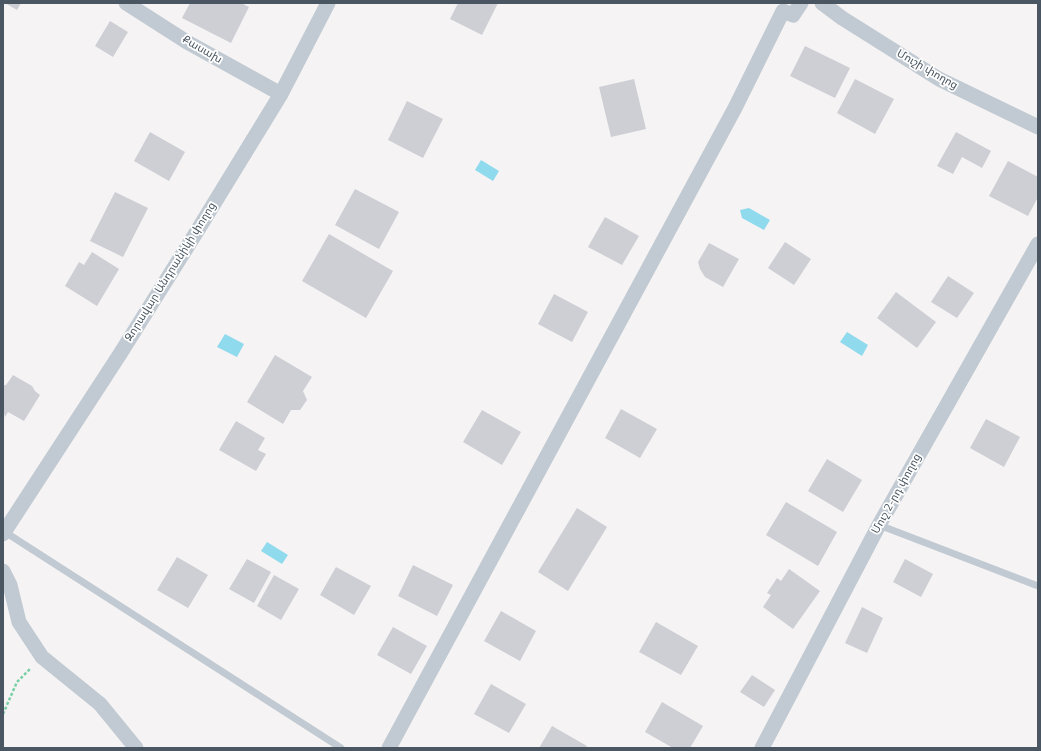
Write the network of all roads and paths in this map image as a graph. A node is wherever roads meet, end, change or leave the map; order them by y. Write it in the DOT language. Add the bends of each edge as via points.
graph roads {
  1 [pos="126,3"];
  2 [pos="328,3"];
  3 [pos="801,3"];
  4 [pos="822,3"];
  5 [pos="281,94"];
  6 [pos="1038,128"];
  7 [pos="1038,244"];
  8 [pos="879,525"];
  9 [pos="4,533"];
  10 [pos="3,571"];
  11 [pos="1038,586"];
  12 [pos="42,657"];
  13 [pos="3,714"];
  14 [pos="136,748"];
  15 [pos="341,748"];
  16 [pos="389,748"];
  17 [pos="762,748"];
  1 -- 5 [label="street, Քասախ" via="187,42"];
  2 -- 5 [label="street, Զորավար Անդրանիկի փողոց"];
  3 -- 16 [label="street" via="793,15 782,11 735,108"];
  4 -- 6 [label="street, Մուշի փողոց" via="939,79"];
  5 -- 9 [label="street, Զորավար Անդրանիկի փողոց" via="120,354"];
  7 -- 8 [label="street, Մուշ 2-րդ փողոց"];
  8 -- 11 [label="lane"];
  8 -- 17 [label="street, Մուշ 2-րդ փողոց"];
  9 -- 15 [label="lane"];
  10 -- 12 [label="street" via="10,585 19,622"];
  12 -- 13 [label="path" via="17,682"];
  12 -- 14 [label="street" via="100,704"];
}
